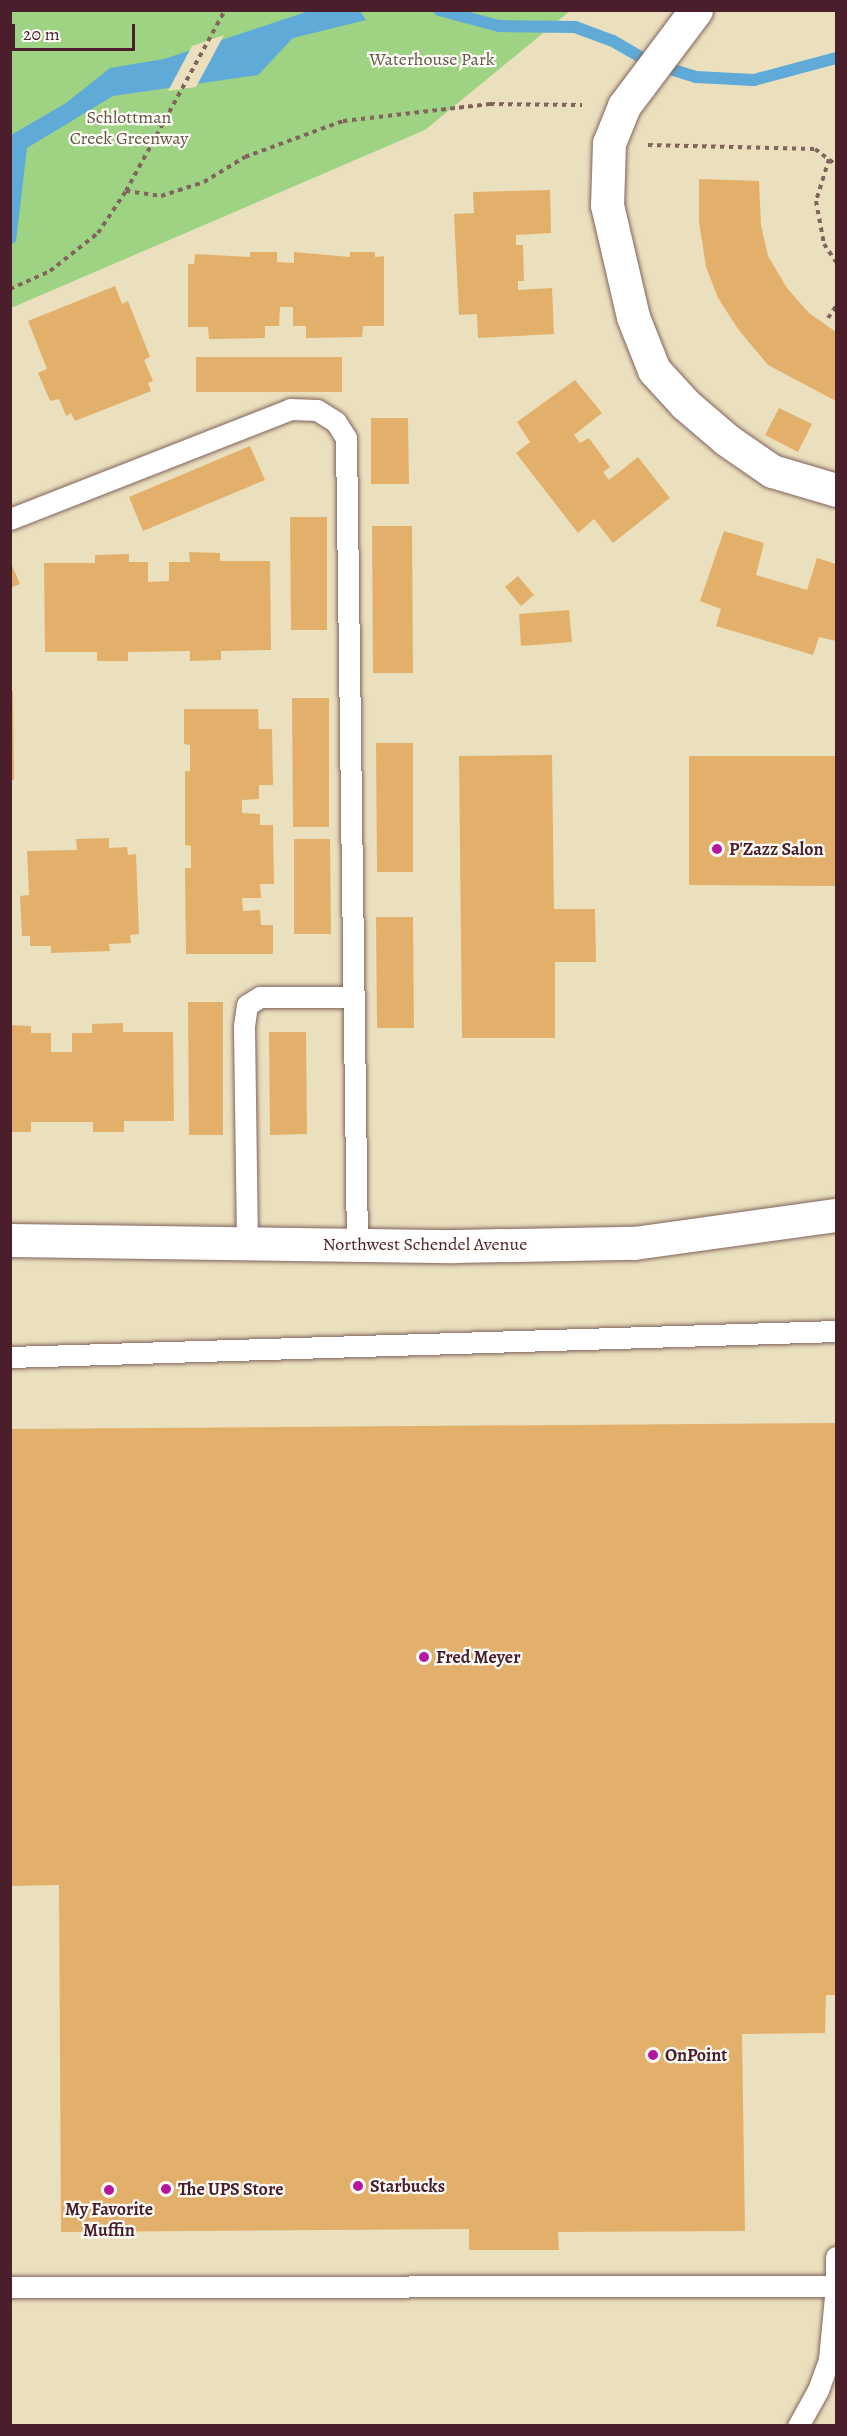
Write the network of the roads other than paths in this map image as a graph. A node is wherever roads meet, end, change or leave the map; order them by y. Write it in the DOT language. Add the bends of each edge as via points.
graph roads {
  1 [pos="694,16"];
  2 [pos="837,490"];
  3 [pos="10,519"];
  4 [pos="353,998"];
  5 [pos="837,1215"];
  6 [pos="10,1240"];
  7 [pos="247,1243"];
  8 [pos="357,1244"];
  9 [pos="837,1331"];
  10 [pos="10,1357"];
  11 [pos="837,2257"];
  12 [pos="836,2286"];
  13 [pos="10,2287"];
  14 [pos="798,2426"];
  1 -- 2 [label="street" via="624,106 609,143 606,205 633,317 654,370 685,404 727,440 772,471"];
  3 -- 4 [label="lane" via="290,410 317,410 336,422 346,438"];
  4 -- 7 [label="lane" via="260,997 247,1005"];
  4 -- 8 [label="lane"];
  5 -- 8 [label="street, Northwest Schendel Avenue" via="634,1244"];
  6 -- 7 [label="street, Northwest Schendel Avenue"];
  7 -- 8 [label="street, Northwest Schendel Avenue"];
  9 -- 10 [label="lane"];
  11 -- 12 [label="lane"];
  12 -- 13 [label="lane"];
  12 -- 14 [label="lane" via="829,2359 818,2390"];
}
